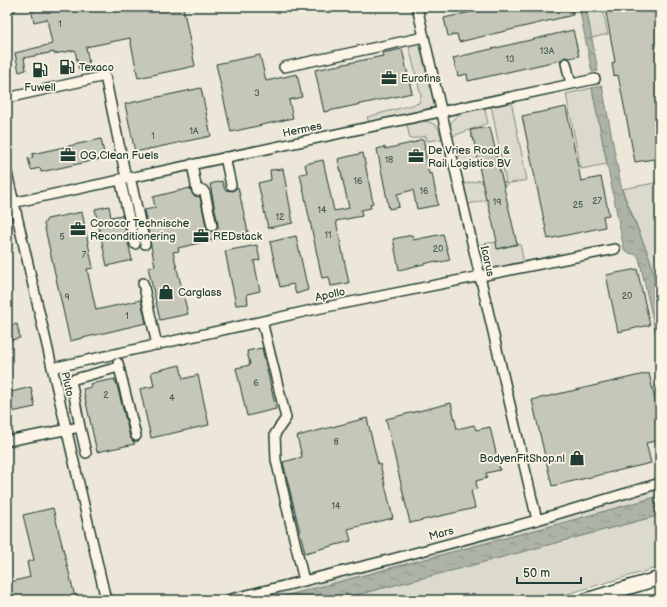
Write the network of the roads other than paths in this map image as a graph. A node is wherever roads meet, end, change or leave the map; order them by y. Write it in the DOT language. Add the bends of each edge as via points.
graph roads {
  1 [pos="11,7"];
  2 [pos="417,7"];
  3 [pos="7,8"];
  4 [pos="424,37"];
  5 [pos="566,63"];
  6 [pos="284,67"];
  7 [pos="595,79"];
  8 [pos="571,84"];
  9 [pos="7,98"];
  10 [pos="441,112"];
  11 [pos="225,157"];
  12 [pos="192,164"];
  13 [pos="7,173"];
  14 [pos="126,178"];
  15 [pos="231,185"];
  16 [pos="10,203"];
  17 [pos="212,226"];
  18 [pos="135,244"];
  19 [pos="145,244"];
  20 [pos="615,248"];
  21 [pos="480,276"];
  22 [pos="143,283"];
  23 [pos="262,321"];
  24 [pos="157,345"];
  25 [pos="116,354"];
  26 [pos="52,368"];
  27 [pos="119,368"];
  28 [pos="80,427"];
  29 [pos="66,431"];
  30 [pos="136,436"];
  31 [pos="7,441"];
  32 [pos="86,454"];
  33 [pos="660,483"];
  34 [pos="537,520"];
  35 [pos="660,578"];
  36 [pos="304,581"];
  37 [pos="106,600"];
  38 [pos="227,600"];
  39 [pos="586,600"];
  1 -- 3 [label="street"];
  2 -- 4 [label="street, Icarus"];
  4 -- 6 [label="street"];
  4 -- 10 [label="street, Icarus"];
  5 -- 8 [label="street"];
  7 -- 8 [label="street, Hermes"];
  8 -- 10 [label="street, Hermes"];
  9 -- 14 [label="street" via="105,76"];
  10 -- 11 [label="street, Hermes"];
  10 -- 21 [label="street, Icarus"];
  11 -- 12 [label="street, Hermes"];
  11 -- 15 [label="street"];
  12 -- 14 [label="street, Hermes"];
  12 -- 17 [label="street" via="197,191 203,190 205,193"];
  13 -- 16 [label="street, Pluto"];
  14 -- 16 [label="street, Hermes"];
  14 -- 18 [label="street"];
  14 -- 19 [label="street"];
  16 -- 26 [label="street, Pluto"];
  20 -- 21 [label="street, Apollo"];
  21 -- 23 [label="street, Apollo"];
  21 -- 34 [label="street, Icarus"];
  22 -- 24 [label="street"];
  23 -- 24 [label="street, Apollo"];
  23 -- 36 [label="street" via="286,418 274,434 276,460"];
  24 -- 25 [label="street, Apollo"];
  25 -- 26 [label="street, Apollo"];
  25 -- 27 [label="street"];
  26 -- 29 [label="street, Pluto"];
  27 -- 28 [label="street" via="71,380"];
  27 -- 30 [label="street"];
  28 -- 29 [label="street"];
  28 -- 32 [label="street"];
  29 -- 31 [label="street"];
  29 -- 37 [label="street, Pluto"];
  33 -- 34 [label="street, Mars"];
  34 -- 36 [label="street, Mars"];
  35 -- 39 [label="highway"];
  36 -- 38 [label="street, Mars"];
}
